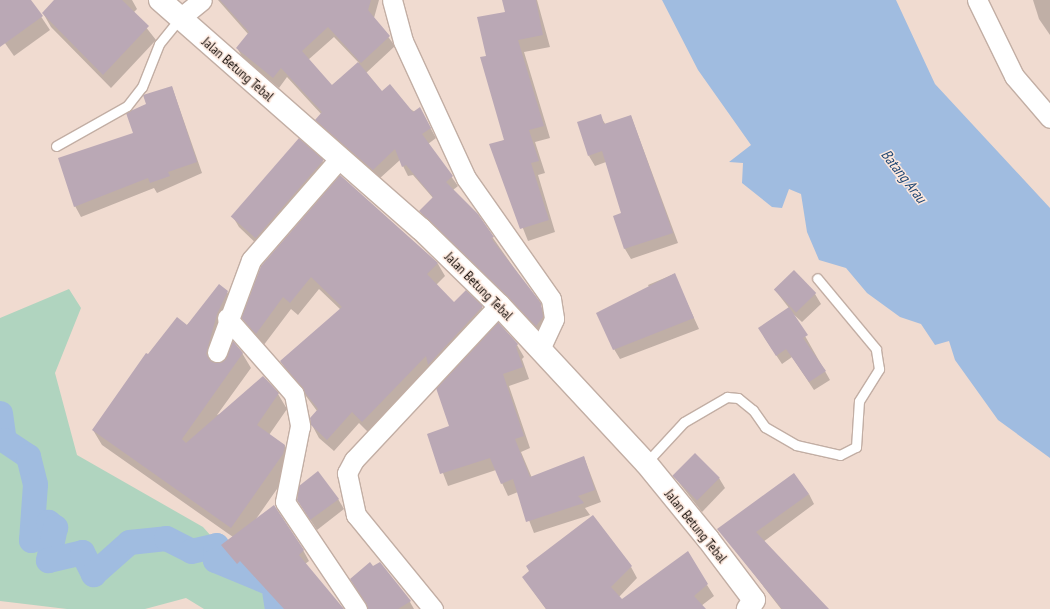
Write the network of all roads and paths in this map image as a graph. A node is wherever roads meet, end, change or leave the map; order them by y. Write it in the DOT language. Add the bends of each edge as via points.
graph roads {
  1 [pos="160,0"];
  2 [pos="202,0"];
  3 [pos="392,0"];
  4 [pos="977,0"];
  5 [pos="180,18"];
  6 [pos="1050,118"];
  7 [pos="56,146"];
  8 [pos="340,158"];
  9 [pos="817,278"];
  10 [pos="499,305"];
  11 [pos="227,318"];
  12 [pos="540,350"];
  13 [pos="217,352"];
  14 [pos="646,464"];
  15 [pos="754,606"];
  16 [pos="357,609"];
  17 [pos="433,609"];
  1 -- 5 [label="street, Jalan Betung Tebal"];
  2 -- 5 [label="street"];
  3 -- 12 [label="street" via="403,41 466,178 551,299 554,319"];
  4 -- 6 [label="street" via="1014,76"];
  5 -- 7 [label="lane" via="159,44 142,87 127,106"];
  5 -- 8 [label="street, Jalan Betung Tebal"];
  8 -- 10 [label="street, Jalan Betung Tebal"];
  8 -- 11 [label="street" via="257,251 244,273"];
  9 -- 14 [label="lane" via="876,349 879,369 858,401 856,447 840,455 796,445 765,427 754,410 738,398 727,397 684,422"];
  10 -- 12 [label="street, Jalan Betung Tebal"];
  10 -- 17 [label="street" via="354,460 348,474 356,514"];
  11 -- 13 [label="street"];
  11 -- 16 [label="street" via="294,394 300,426 285,502"];
  12 -- 14 [label="street, Jalan Betung Tebal"];
  14 -- 15 [label="street, Jalan Betung Tebal"];
}
